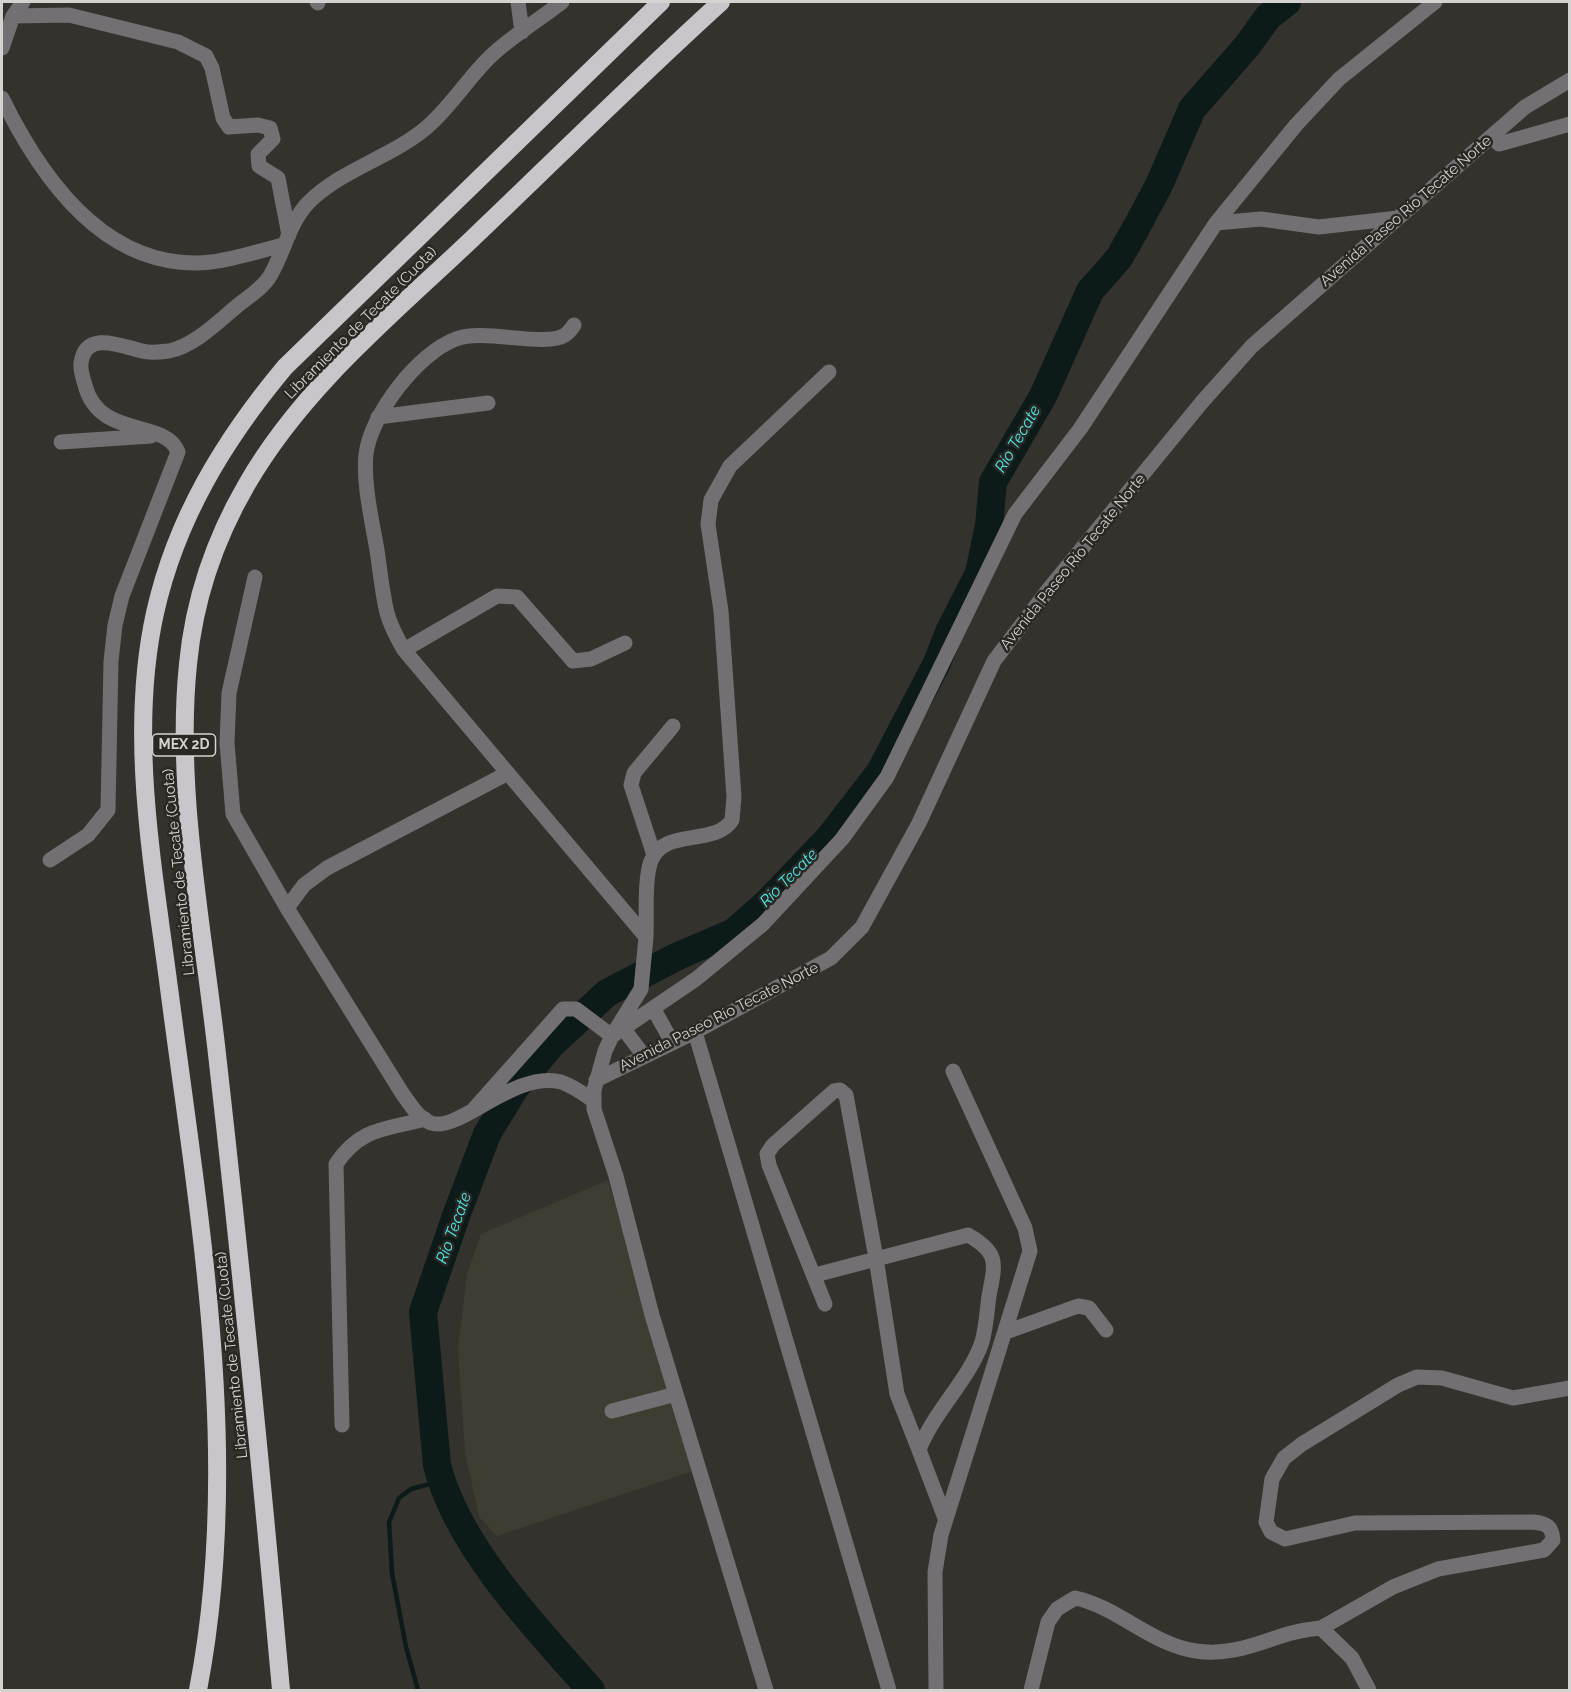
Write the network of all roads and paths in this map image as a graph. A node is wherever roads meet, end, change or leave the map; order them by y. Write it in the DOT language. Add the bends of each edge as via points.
graph roads {
  1 [pos="23,2"];
  2 [pos="518,2"];
  3 [pos="562,2"];
  4 [pos="661,2"];
  5 [pos="721,2"];
  6 [pos="1435,2"];
  7 [pos="13,16"];
  8 [pos="522,32"];
  9 [pos="2,48"];
  10 [pos="1569,80"];
  11 [pos="2,98"];
  12 [pos="1569,124"];
  13 [pos="1492,136"];
  14 [pos="1398,218"];
  15 [pos="1216,223"];
  16 [pos="286,240"];
  17 [pos="574,326"];
  18 [pos="829,372"];
  19 [pos="488,403"];
  20 [pos="378,417"];
  21 [pos="159,436"];
  22 [pos="61,442"];
  23 [pos="255,577"];
  24 [pos="625,644"];
  25 [pos="404,650"];
  26 [pos="673,726"];
  27 [pos="508,773"];
  28 [pos="654,855"];
  29 [pos="50,860"];
  30 [pos="287,908"];
  31 [pos="646,937"];
  32 [pos="653,1008"];
  33 [pos="618,1032"];
  34 [pos="695,1032"];
  35 [pos="672,1042"];
  36 [pos="644,1056"];
  37 [pos="953,1071"];
  38 [pos="596,1080"];
  39 [pos="594,1101"];
  40 [pos="474,1109"];
  41 [pos="425,1119"];
  42 [pos="876,1258"];
  43 [pos="815,1275"];
  44 [pos="825,1304"];
  45 [pos="1106,1330"];
  46 [pos="1006,1332"];
  47 [pos="1569,1388"];
  48 [pos="676,1394"];
  49 [pos="612,1411"];
  50 [pos="342,1425"];
  51 [pos="919,1450"];
  52 [pos="945,1518"];
  53 [pos="1321,1628"];
  54 [pos="198,1690"];
  55 [pos="281,1690"];
  56 [pos="766,1690"];
  57 [pos="889,1690"];
  58 [pos="936,1690"];
  59 [pos="1031,1690"];
  60 [pos="1369,1690"];
  1 -- 7 [label="street"];
  2 -- 8 [label="street"];
  3 -- 8 [label="street"];
  4 -- 54 [label="highway, Libramiento de Tecate (Cuota) / MEX 2D" via="285,366 239,424 210,470 184,523 162,586 145,673 146,797 213,1352 217,1421 212,1604"];
  5 -- 55 [label="highway, Libramiento de Tecate (Cuota) / MEX 2D" via="320,385 273,443 244,488 203,585 188,661 184,757 241,1266"];
  6 -- 15 [label="street" via="1340,79 1296,125"];
  7 -- 9 [label="street"];
  7 -- 16 [label="street" via="69,15 178,42 206,56 229,127 258,124 270,128 273,139 258,154 259,166 278,178"];
  8 -- 16 [label="street" via="493,54 452,104 425,129 321,191 305,206"];
  10 -- 13 [label="street, Avenida Paseo Río Tecate Norte" via="1525,107"];
  11 -- 16 [label="street" via="26,147 63,197 104,233 148,257 212,262"];
  12 -- 13 [label="street" via="1499,144"];
  13 -- 14 [label="street, Avenida Paseo Río Tecate Norte"];
  14 -- 15 [label="street" via="1319,226 1261,219"];
  14 -- 34 [label="street, Avenida Paseo Río Tecate Norte" via="1252,346 1062,572 994,661 919,823 862,927 831,958"];
  15 -- 32 [label="street" via="1080,429 1015,514 887,777 842,839 764,924"];
  16 -- 21 [label="street" via="270,276 258,289 184,346 142,352 103,342 82,356 80,366 88,398 98,409 113,422"];
  17 -- 20 [label="street" via="565,336 549,339 457,338 433,353 406,378"];
  18 -- 28 [label="street" via="730,466 711,500 708,524 721,611 735,797 732,820 717,831 665,845"];
  19 -- 20 [label="street"];
  20 -- 25 [label="street" via="366,454 369,504 387,612"];
  21 -- 22 [label="street"];
  21 -- 29 [label="street" via="168,438 178,452 122,596 115,625 108,810 88,835"];
  23 -- 30 [label="street" via="229,693 227,743 233,814"];
  24 -- 25 [label="street" via="591,659 573,661 517,597 497,596"];
  25 -- 27 [label="street"];
  26 -- 28 [label="street" via="634,773 631,785"];
  27 -- 30 [label="street" via="327,868 304,885"];
  27 -- 31 [label="street"];
  28 -- 31 [label="street" via="649,871"];
  30 -- 41 [label="street" via="402,1094"];
  31 -- 33 [label="street" via="641,989"];
  32 -- 33 [label="street"];
  32 -- 35 [label="street"];
  33 -- 36 [label="street"];
  33 -- 38 [label="street"];
  33 -- 40 [label="street" via="567,1007 557,1013"];
  34 -- 35 [label="street, Avenida Paseo Río Tecate Norte"];
  34 -- 57 [label="street"];
  35 -- 36 [label="street, Avenida Paseo Río Tecate Norte"];
  36 -- 38 [label="street, Avenida Paseo Río Tecate Norte"];
  37 -- 46 [label="street" via="1030,1241 1029,1261"];
  38 -- 39 [label="street"];
  39 -- 40 [label="street" via="571,1086 549,1081 516,1088"];
  39 -- 48 [label="street"];
  40 -- 41 [label="street" via="451,1123 433,1124"];
  41 -- 50 [label="street" via="362,1136 336,1164"];
  42 -- 43 [label="street"];
  42 -- 43 [label="street" via="846,1095 834,1091 773,1144 767,1154"];
  42 -- 51 [label="street" via="897,1394"];
  42 -- 51 [label="street" via="968,1235 986,1245 995,1262 982,1341 933,1418"];
  43 -- 44 [label="street"];
  45 -- 46 [label="street" via="1089,1308 1078,1306"];
  46 -- 52 [label="street"];
  47 -- 53 [label="street" via="1513,1398 1442,1378 1417,1377 1398,1385 1284,1458 1272,1479 1266,1522 1271,1532 1285,1539 1355,1523 1534,1522 1553,1530 1553,1540 1544,1550 1438,1569 1393,1587"];
  48 -- 49 [label="street"];
  48 -- 56 [label="street"];
  51 -- 52 [label="street"];
  52 -- 58 [label="street" via="934,1572"];
  53 -- 59 [label="street" via="1300,1630 1234,1653 1195,1651 1166,1642 1092,1602 1075,1598 1057,1609 1048,1622"];
  53 -- 60 [label="street" via="1352,1658"];
}
